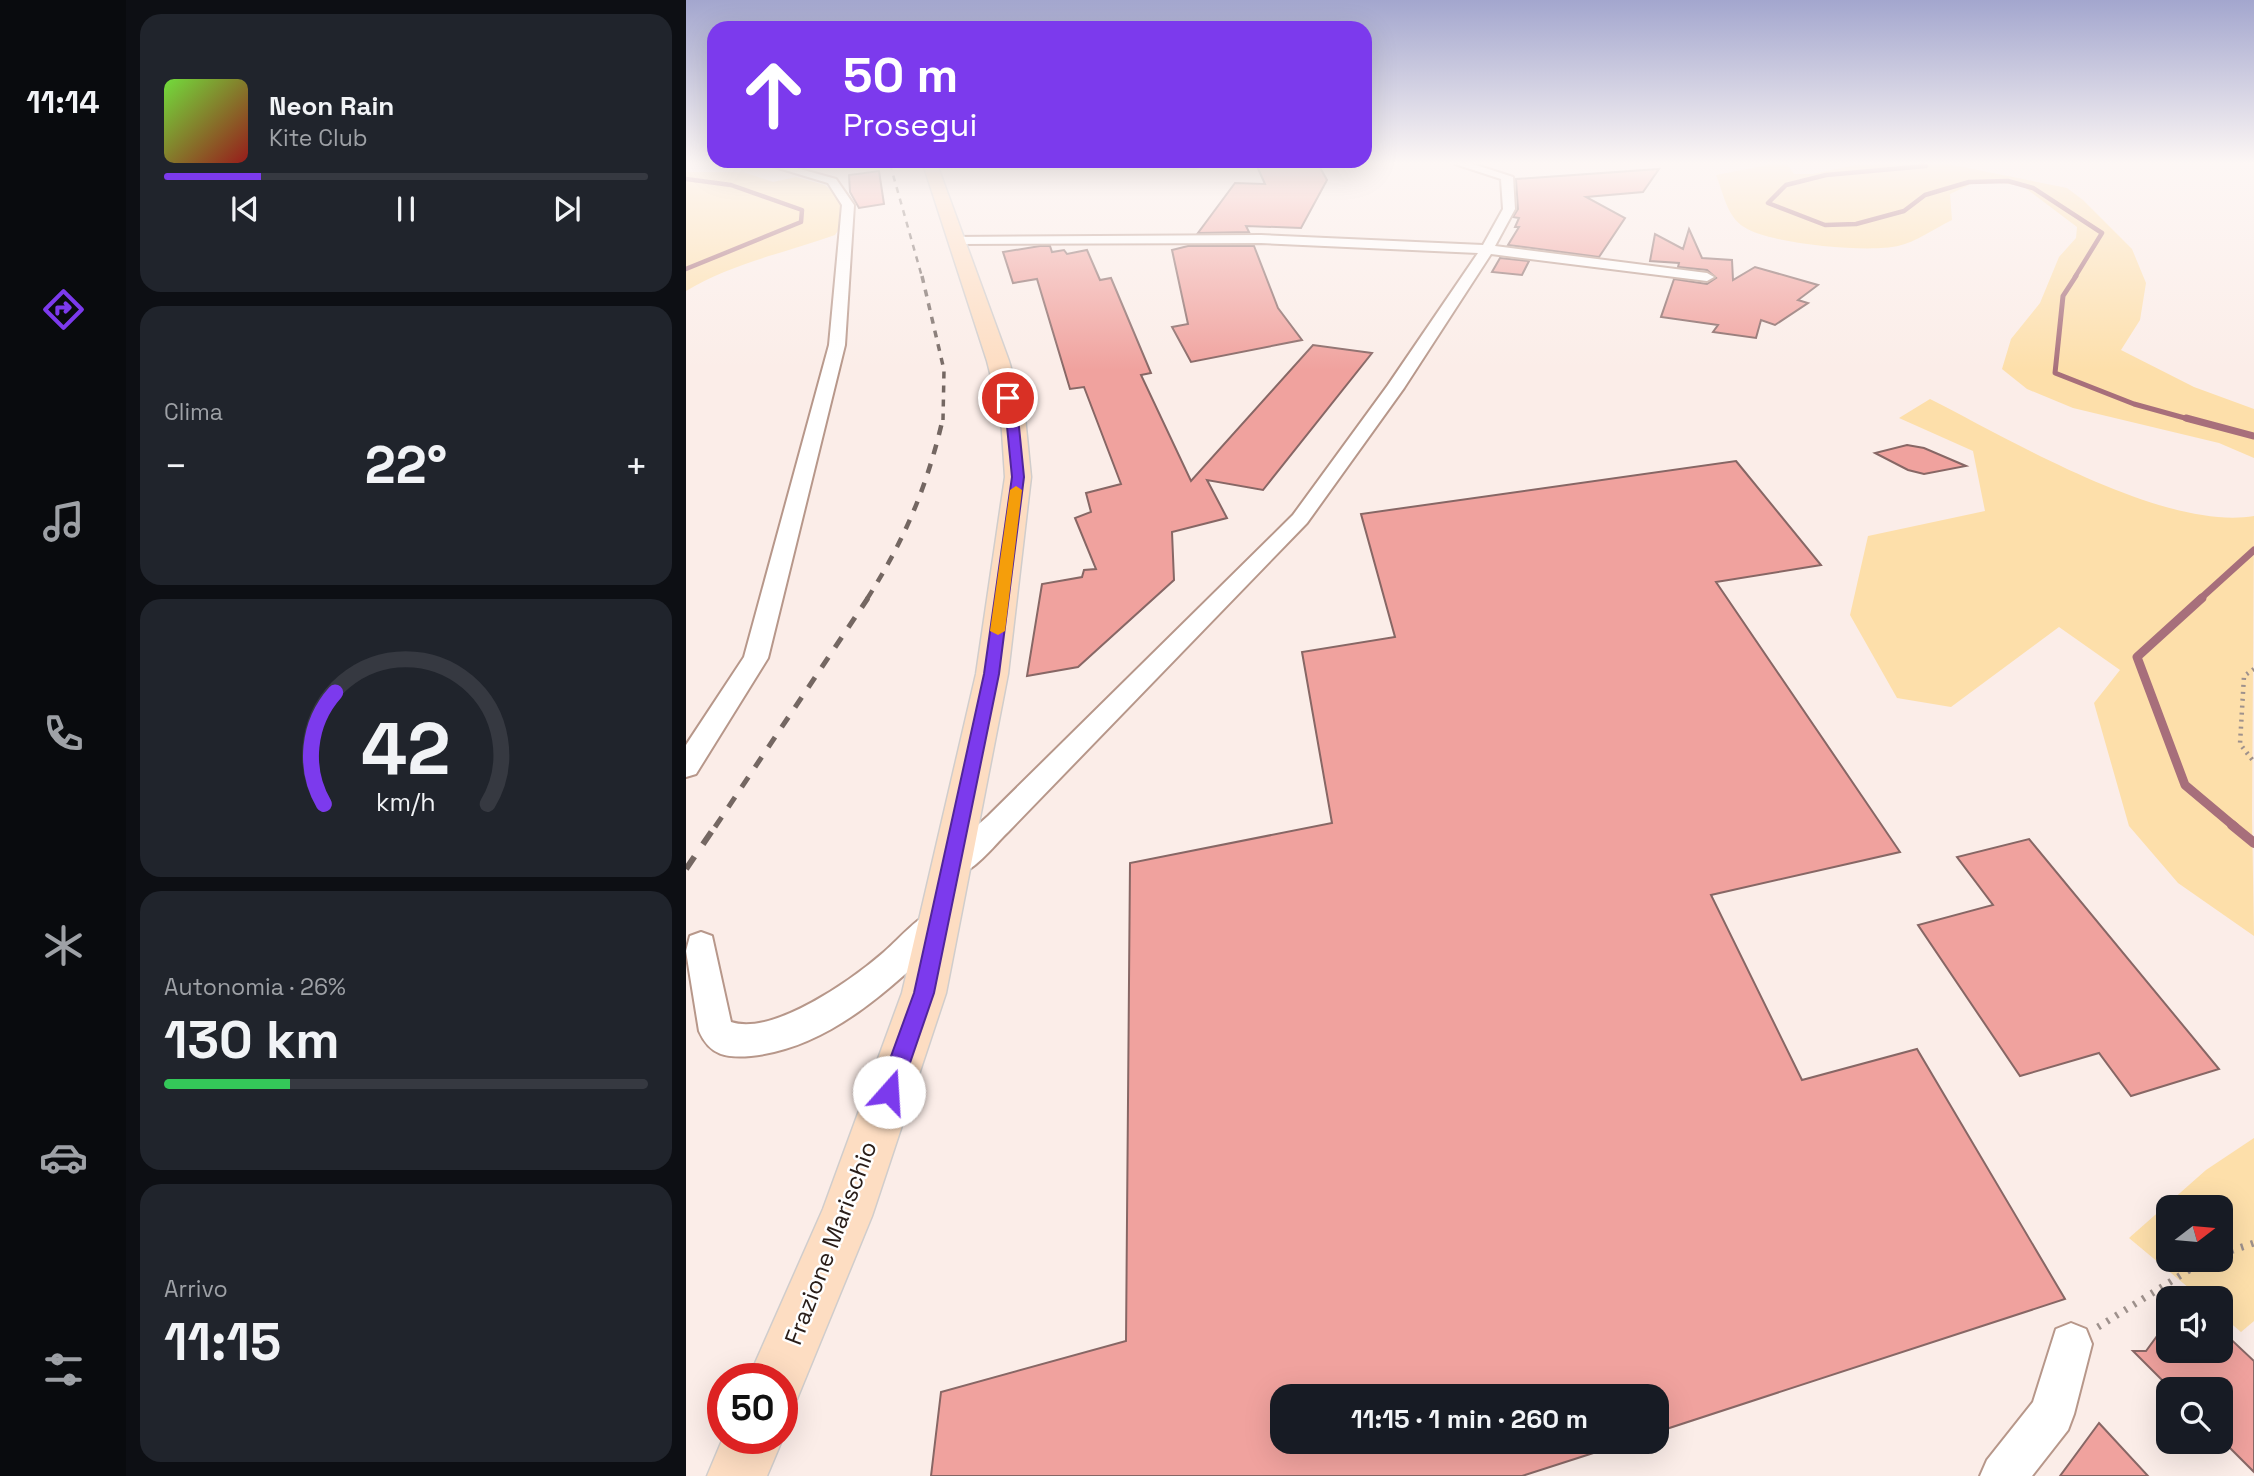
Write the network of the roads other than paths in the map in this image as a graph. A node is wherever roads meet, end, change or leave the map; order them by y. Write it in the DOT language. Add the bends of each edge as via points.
graph roads {
  1 [pos="846,233"];
  2 [pos="954,233"];
  3 [pos="1496,233"];
  4 [pos="956,240"];
  5 [pos="1487,249"];
  6 [pos="1707,277"];
  7 [pos="686,768"];
  8 [pos="953,865"];
  9 [pos="940,921"];
  10 [pos="701,946"];
  11 [pos="2071,1344"];
  12 [pos="785,1363"];
  13 [pos="746,1454"];
  14 [pos="737,1476"];
  15 [pos="2003,1476"];
  1 -- 7 [label="street" via="837,345 756,658"];
  2 -- 4 [label="main road, Frazione Marischio"];
  3 -- 5 [label="street"];
  4 -- 5 [label="street" via="1261,239"];
  4 -- 8 [label="main road, Frazione Marischio" via="1013,417 1018,477 992,674"];
  5 -- 6 [label="street"];
  5 -- 8 [label="street" via="1395,388 1300,519"];
  8 -- 9 [label="main road, Frazione Marischio"];
  9 -- 10 [label="street" via="871,984 836,1007 756,1041 727,1041 716,1031"];
  9 -- 12 [label="main road, Frazione Marischio" via="924,993 846,1216"];
  11 -- 15 [label="street" via="2052,1414"];
  13 -- 14 [label="main road"];
}
